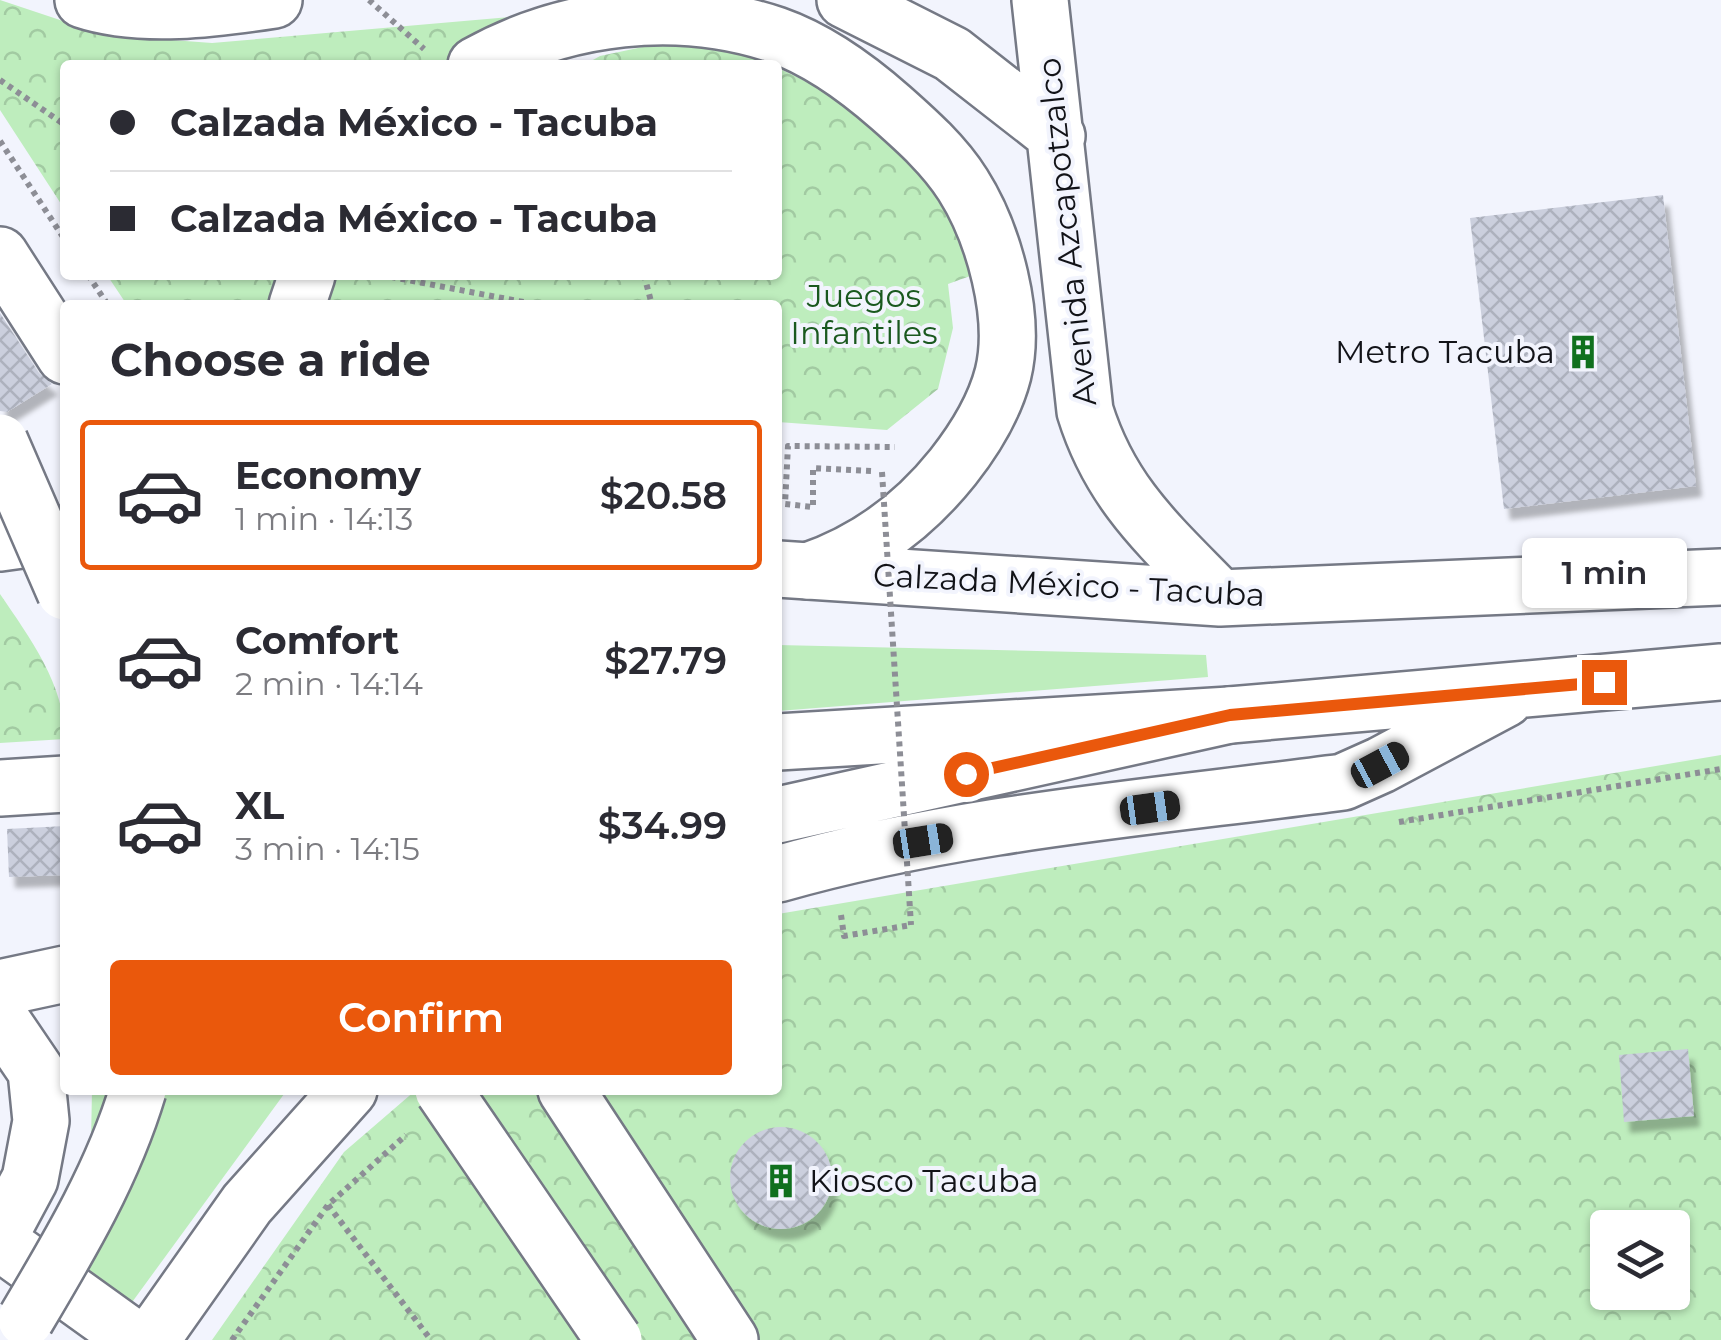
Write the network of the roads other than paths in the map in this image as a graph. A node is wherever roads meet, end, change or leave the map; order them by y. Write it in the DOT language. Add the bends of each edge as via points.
graph roads {
  1 [pos="274,0"];
  2 [pos="846,0"];
  3 [pos="1040,0"];
  4 [pos="93,3"];
  5 [pos="452,58"];
  6 [pos="1057,136"];
  7 [pos="0,255"];
  8 [pos="60,348"];
  9 [pos="0,440"];
  10 [pos="0,508"];
  11 [pos="60,515"];
  12 [pos="60,529"];
  13 [pos="60,537"];
  14 [pos="0,543"];
  15 [pos="793,570"];
  16 [pos="1721,577"];
  17 [pos="60,580"];
  18 [pos="1220,598"];
  19 [pos="1721,672"];
  20 [pos="1525,688"];
  21 [pos="1230,715"];
  22 [pos="782,742"];
  23 [pos="60,784"];
  24 [pos="0,788"];
  25 [pos="782,815"];
  26 [pos="782,873"];
  27 [pos="60,975"];
  28 [pos="0,988"];
  29 [pos="0,1018"];
  30 [pos="136,1095"];
  31 [pos="344,1095"];
  32 [pos="569,1095"];
  33 [pos="428,1109"];
  34 [pos="0,1238"];
  35 [pos="10,1340"];
  36 [pos="136,1340"];
  37 [pos="151,1340"];
  38 [pos="614,1340"];
  39 [pos="730,1340"];
  1 -- 4 [label="main road" via="205,10"];
  2 -- 6 [label="main road" via="952,54"];
  3 -- 6 [label="main road, Avenida Azcapotzalco"];
  5 -- 15 [label="main road" via="588,23 658,17 742,26 838,66 921,135 962,184 1000,276 1004,370 995,400 959,460 916,508 856,552"];
  6 -- 18 [label="main road, Avenida Azcapotzalco" via="1085,412 1096,447 1138,513"];
  7 -- 8 [label="main road"];
  9 -- 12 [label="main road, bridge"];
  9 -- 17 [label="main road, bridge"];
  10 -- 11 [label="main road"];
  13 -- 14 [label="main road"];
  15 -- 18 [label="main road, Calzada México - Tacuba"];
  16 -- 18 [label="main road, Calzada México - Tacuba"];
  19 -- 20 [label="main road"];
  20 -- 21 [label="main road"];
  20 -- 26 [label="main road" via="1343,782 996,829 850,853"];
  21 -- 22 [label="main road"];
  21 -- 25 [label="main road"];
  23 -- 24 [label="main road"];
  27 -- 28 [label="main road"];
  29 -- 34 [label="main road" via="36,1071 41,1121 30,1179"];
  30 -- 35 [label="main road, bridge" via="93,1205"];
  31 -- 37 [label="main road" via="246,1204"];
  32 -- 39 [label="main road"];
  33 -- 38 [label="main road, bridge"];
  34 -- 36 [label="main road"];
}
